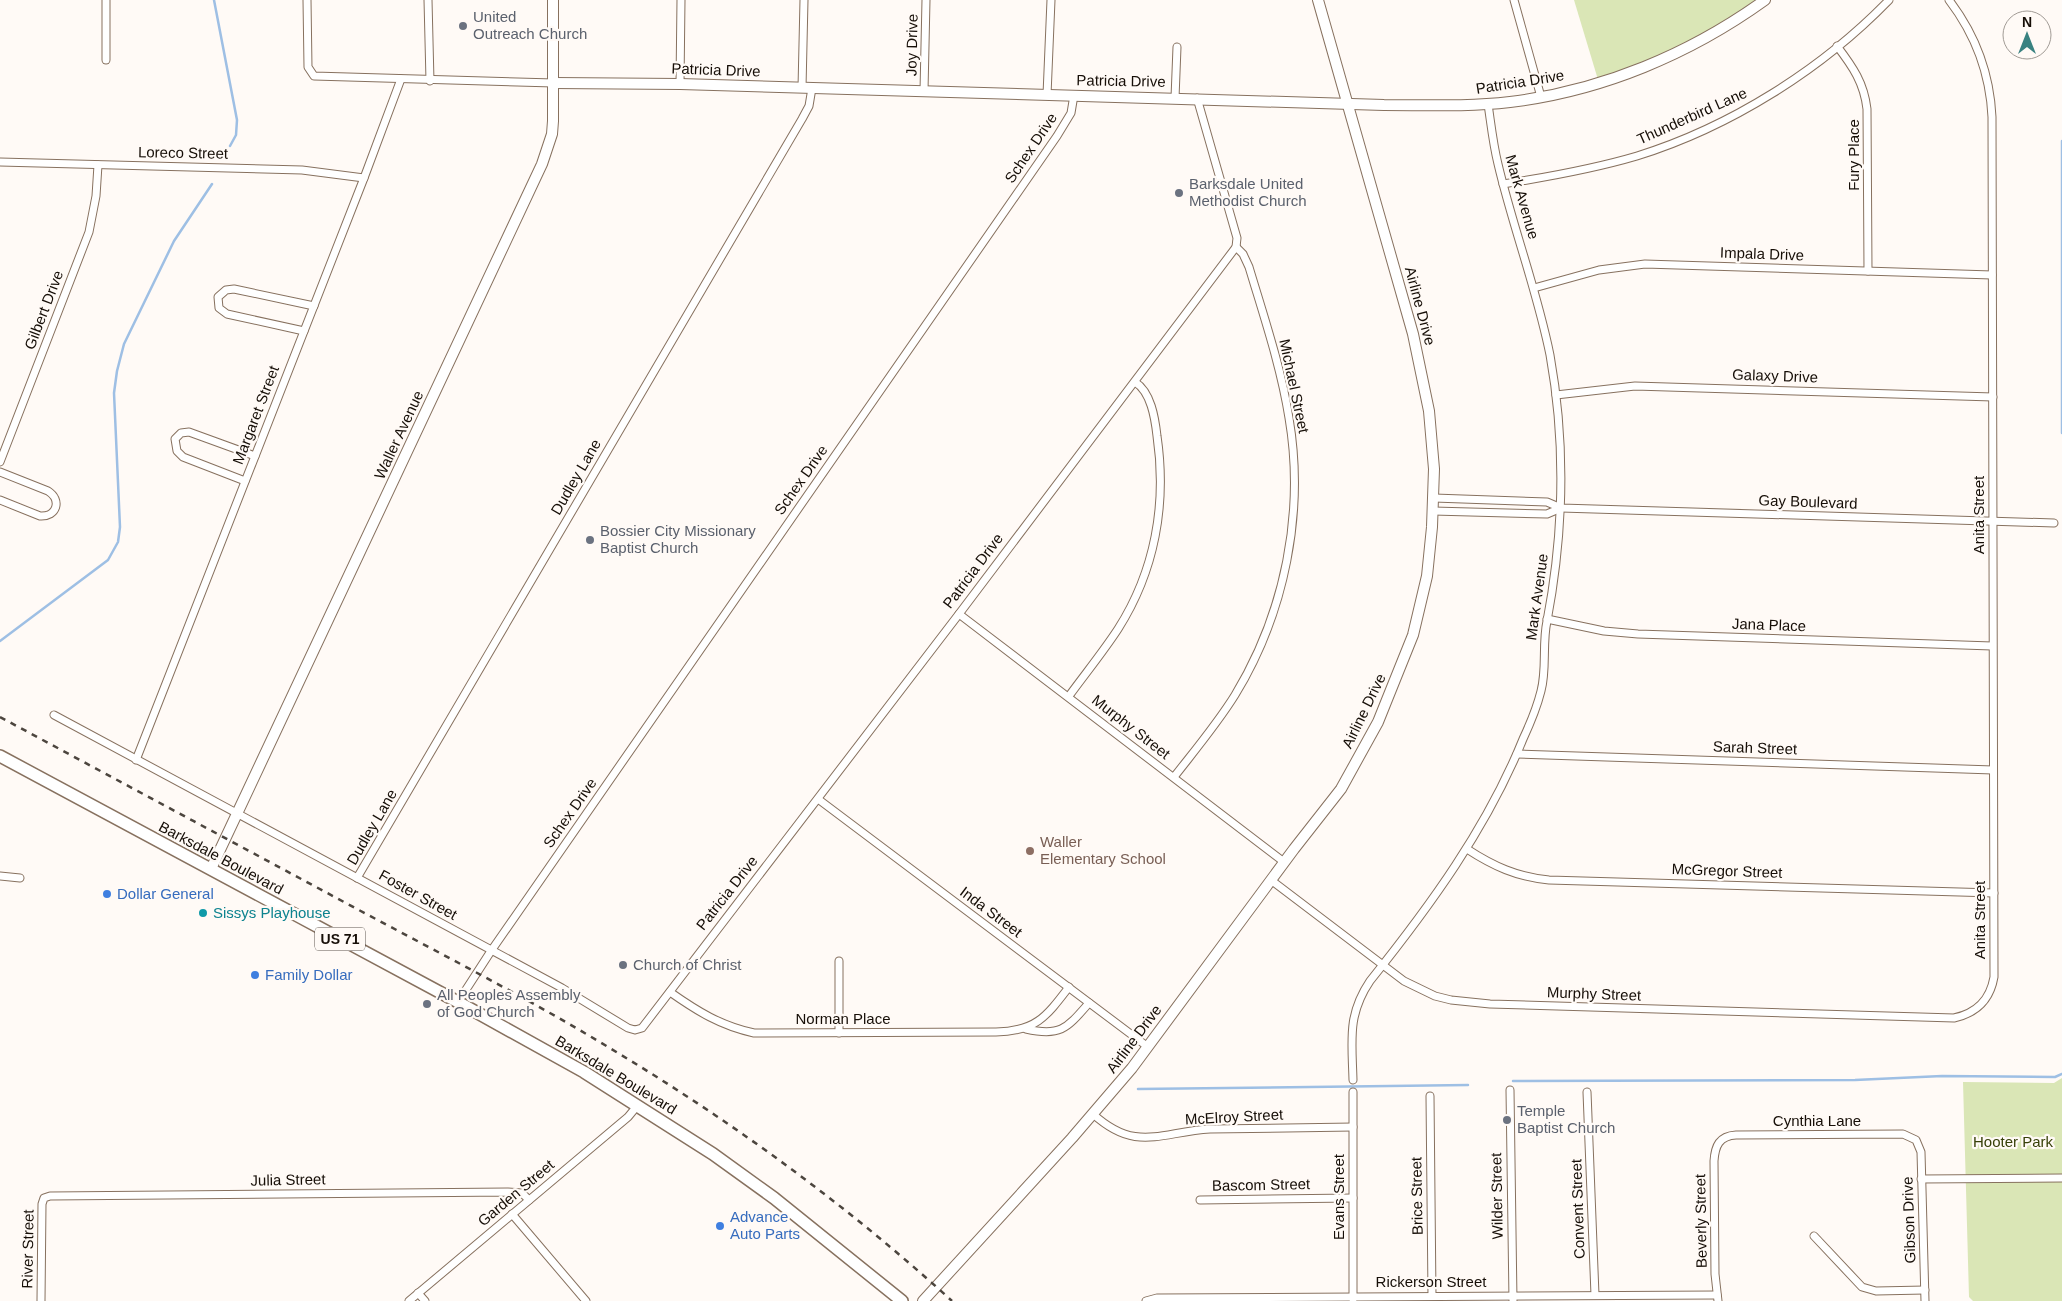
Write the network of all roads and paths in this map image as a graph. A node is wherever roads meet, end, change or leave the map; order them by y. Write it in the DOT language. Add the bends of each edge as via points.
graph roads {
  1 [pos="106,0"];
  2 [pos="307,0"];
  3 [pos="428,0"];
  4 [pos="553,0"];
  5 [pos="681,0"];
  6 [pos="804,0"];
  7 [pos="926,0"];
  8 [pos="1051,0"];
  9 [pos="1318,0"];
  10 [pos="1514,0"];
  11 [pos="1766,0"];
  12 [pos="1889,0"];
  13 [pos="1949,0"];
  14 [pos="1837,46"];
  15 [pos="1177,47"];
  16 [pos="106,60"];
  17 [pos="401,80"];
  18 [pos="430,81"];
  19 [pos="554,83"];
  20 [pos="680,84"];
  21 [pos="807,88"];
  22 [pos="924,91"];
  23 [pos="1047,94"];
  24 [pos="1074,95"];
  25 [pos="1541,97"];
  26 [pos="1175,98"];
  27 [pos="1197,98"];
  28 [pos="1348,103"];
  29 [pos="1488,104"];
  30 [pos="0,162"];
  31 [pos="98,165"];
  32 [pos="364,178"];
  33 [pos="1503,184"];
  34 [pos="1236,247"];
  35 [pos="1868,271"];
  36 [pos="1992,275"];
  37 [pos="1534,288"];
  38 [pos="314,306"];
  39 [pos="304,331"];
  40 [pos="1135,382"];
  41 [pos="1556,395"];
  42 [pos="1993,397"];
  43 [pos="255,456"];
  44 [pos="0,462"];
  45 [pos="0,472"];
  46 [pos="245,481"];
  47 [pos="1434,498"];
  48 [pos="0,500"];
  49 [pos="1561,508"];
  50 [pos="1433,511"];
  51 [pos="1993,521"];
  52 [pos="2054,523"];
  53 [pos="959,614"];
  54 [pos="1547,619"];
  55 [pos="1992,646"];
  56 [pos="1069,696"];
  57 [pos="54,715"];
  58 [pos="1517,754"];
  59 [pos="0,756"];
  60 [pos="136,760"];
  61 [pos="1993,770"];
  62 [pos="1174,777"];
  63 [pos="818,799"];
  64 [pos="237,815"];
  65 [pos="1467,849"];
  66 [pos="1284,862"];
  67 [pos="212,869"];
  68 [pos="0,876"];
  69 [pos="20,878"];
  70 [pos="357,878"];
  71 [pos="1271,880"];
  72 [pos="1994,893"];
  73 [pos="491,951"];
  74 [pos="839,961"];
  75 [pos="1382,966"];
  76 [pos="1069,988"];
  77 [pos="670,992"];
  78 [pos="458,1002"];
  79 [pos="1089,1003"];
  80 [pos="1954,1018"];
  81 [pos="1026,1029"];
  82 [pos="635,1030"];
  83 [pos="839,1033"];
  84 [pos="1148,1046"];
  85 [pos="1353,1080"];
  86 [pos="1510,1090"];
  87 [pos="1353,1092"];
  88 [pos="1587,1092"];
  89 [pos="1430,1096"];
  90 [pos="638,1105"];
  91 [pos="1093,1114"];
  92 [pos="1352,1127"];
  93 [pos="1916,1140"];
  94 [pos="1719,1141"];
  95 [pos="2062,1178"];
  96 [pos="1921,1179"];
  97 [pos="44,1198"];
  98 [pos="1353,1198"];
  99 [pos="530,1200"];
  100 [pos="1200,1200"];
  101 [pos="512,1214"];
  102 [pos="1814,1236"];
  103 [pos="1924,1290"];
  104 [pos="418,1293"];
  105 [pos="1595,1295"];
  106 [pos="1432,1296"];
  107 [pos="1513,1298"];
  108 [pos="1718,1298"];
  109 [pos="1354,1299"];
  110 [pos="41,1301"];
  111 [pos="409,1301"];
  112 [pos="425,1301"];
  113 [pos="586,1301"];
  114 [pos="902,1301"];
  115 [pos="923,1301"];
  116 [pos="1146,1301"];
  117 [pos="1925,1301"];
  1 -- 16 [label="street"];
  2 -- 17 [label="street, Patricia Drive" via="308,67 311,74 317,77"];
  3 -- 18 [label="street"];
  4 -- 19 [label="street, Waller Avenue"];
  5 -- 20 [label="street"];
  6 -- 21 [label="street, Dudley Lane"];
  7 -- 22 [label="street, Joy Drive"];
  8 -- 23 [label="street"];
  9 -- 28 [label="street, Airline Drive"];
  10 -- 25 [label="street"];
  11 -- 25 [label="street, Patricia Drive" via="1714,34 1660,60 1600,83"];
  12 -- 14 [label="street, Thunderbird Lane"];
  13 -- 36 [label="street, Anita Street" via="1977,48 1989,88 1992,117"];
  14 -- 33 [label="street, Thunderbird Lane" via="1759,101 1676,141 1595,167"];
  14 -- 35 [label="street, Fury Place" via="1857,74 1866,101"];
  15 -- 26 [label="street"];
  17 -- 18 [label="street, Patricia Drive"];
  17 -- 32 [label="street, Margaret Street"];
  18 -- 19 [label="street, Patricia Drive"];
  19 -- 20 [label="street, Patricia Drive"];
  19 -- 64 [label="street, Waller Avenue" via="552,134 538,173"];
  20 -- 21 [label="street, Patricia Drive"];
  21 -- 22 [label="street, Patricia Drive"];
  21 -- 70 [label="street, Dudley Lane" via="810,106"];
  22 -- 23 [label="street, Patricia Drive"];
  23 -- 24 [label="street, Patricia Drive"];
  24 -- 26 [label="street, Patricia Drive"];
  24 -- 73 [label="street, Schex Drive" via="1071,113 1057,136"];
  25 -- 29 [label="street, Patricia Drive"];
  26 -- 27 [label="street, Patricia Drive"];
  27 -- 28 [label="street, Patricia Drive"];
  27 -- 34 [label="street" via="1237,238"];
  28 -- 29 [label="street, Patricia Drive"];
  28 -- 47 [label="street, Airline Drive" via="1419,358 1432,432"];
  29 -- 33 [label="street, Mark Avenue"];
  30 -- 31 [label="street, Loreco Street"];
  31 -- 32 [label="street, Loreco Street" via="302,170"];
  31 -- 44 [label="street, Gilbert Drive" via="89,232"];
  32 -- 38 [label="street, Margaret Street"];
  33 -- 37 [label="street, Mark Avenue"];
  34 -- 40 [label="street, Patricia Drive"];
  34 -- 62 [label="street, Michael Street" via="1249,268 1286,401 1294,457 1292,526 1282,583 1255,658 1224,711"];
  35 -- 36 [label="street, Impala Drive"];
  35 -- 37 [label="street, Impala Drive" via="1645,264 1599,270"];
  36 -- 42 [label="street, Anita Street"];
  37 -- 41 [label="street, Mark Avenue"];
  38 -- 39 [label="street, Margaret Street"];
  38 -- 39 [label="street" via="234,289 218,296 219,308 226,314"];
  39 -- 43 [label="street, Margaret Street"];
  40 -- 53 [label="street, Patricia Drive"];
  40 -- 56 [label="street" via="1148,398 1158,443 1161,498 1153,550 1136,595 1119,627"];
  41 -- 42 [label="street, Galaxy Drive" via="1644,386"];
  41 -- 49 [label="street, Mark Avenue" via="1562,454"];
  42 -- 51 [label="street, Anita Street"];
  43 -- 46 [label="street, Margaret Street"];
  43 -- 46 [label="street" via="189,432 181,433 175,439 177,451 183,457"];
  45 -- 48 [label="street" via="48,490 57,503 51,515 45,517"];
  46 -- 60 [label="street, Margaret Street"];
  47 -- 49 [label="street, Gay Boulevard" via="1547,502"];
  47 -- 50 [label="street, Airline Drive"];
  49 -- 50 [label="street, Gay Boulevard" via="1547,514"];
  49 -- 51 [label="street, Gay Boulevard"];
  49 -- 54 [label="street, Mark Avenue" via="1556,568"];
  50 -- 66 [label="street, Airline Drive" via="1420,605 1413,635 1392,692 1341,789"];
  51 -- 52 [label="street, Gay Boulevard"];
  51 -- 55 [label="street, Anita Street"];
  53 -- 56 [label="street, Murphy Street"];
  53 -- 63 [label="street, Patricia Drive"];
  54 -- 55 [label="street, Jana Place" via="1627,634"];
  54 -- 58 [label="street, Mark Avenue" via="1541,691"];
  55 -- 61 [label="street, Anita Street"];
  56 -- 62 [label="street, Murphy Street"];
  57 -- 60 [label="street, Foster Street"];
  58 -- 61 [label="street, Sarah Street"];
  58 -- 65 [label="street, Mark Avenue"];
  59 -- 67 [label="main road, Barksdale Boulevard / US 71"];
  60 -- 64 [label="street, Foster Street"];
  61 -- 72 [label="street, Anita Street"];
  62 -- 66 [label="street, Murphy Street"];
  63 -- 76 [label="street, Inda Street"];
  63 -- 77 [label="street, Patricia Drive"];
  64 -- 67 [label="street, Waller Avenue"];
  64 -- 70 [label="street, Foster Street"];
  65 -- 72 [label="street, McGregor Street" via="1502,869 1549,880"];
  65 -- 75 [label="street, Mark Avenue"];
  66 -- 71 [label="street, Airline Drive"];
  67 -- 78 [label="main road, Barksdale Boulevard / US 71"];
  68 -- 69 [label="street"];
  70 -- 73 [label="street, Foster Street"];
  71 -- 75 [label="street, Murphy Street"];
  71 -- 84 [label="street, Airline Drive"];
  72 -- 80 [label="street, Anita Street" via="1993,985 1983,1004 1969,1014"];
  73 -- 78 [label="street, Schex Drive"];
  73 -- 82 [label="street, Foster Street"];
  74 -- 83 [label="street"];
  75 -- 80 [label="street, Murphy Street" via="1428,993 1470,1003"];
  75 -- 85 [label="street, Mark Avenue" via="1365,988 1354,1013"];
  76 -- 79 [label="street, Inda Street"];
  76 -- 81 [label="street, Norman Place" via="1047,1014"];
  77 -- 82 [label="street, Patricia Drive" via="644,1026"];
  77 -- 83 [label="street, Norman Place" via="702,1014 734,1028 764,1034"];
  78 -- 90 [label="main road, Barksdale Boulevard / US 71"];
  79 -- 81 [label="street, Norman Place" via="1067,1027 1044,1032"];
  79 -- 84 [label="street, Inda Street"];
  81 -- 83 [label="street, Norman Place"];
  84 -- 91 [label="street, Airline Drive"];
  86 -- 107 [label="street, Wilder Street"];
  87 -- 92 [label="street, Evans Street"];
  88 -- 105 [label="street, Convent Street"];
  89 -- 106 [label="street, Brice Street"];
  90 -- 99 [label="street, Garden Street"];
  90 -- 114 [label="main road, Barksdale Boulevard / US 71" via="758,1186"];
  91 -- 92 [label="street, McElroy Street" via="1122,1134 1151,1139 1210,1129"];
  91 -- 115 [label="street, Airline Drive"];
  92 -- 98 [label="street, Evans Street"];
  93 -- 94 [label="street, Cynthia Lane" via="1903,1134 1746,1135 1728,1136"];
  93 -- 96 [label="street, Gibson Drive" via="1921,1152"];
  94 -- 108 [label="street, Beverly Street" via="1714,1161"];
  95 -- 96 [label="street"];
  96 -- 103 [label="street, Gibson Drive"];
  97 -- 99 [label="street, Julia Street" via="508,1192 522,1193"];
  97 -- 110 [label="street, River Street" via="41,1208"];
  98 -- 100 [label="street, Bascom Street"];
  98 -- 109 [label="street, Evans Street"];
  99 -- 101 [label="street, Garden Street"];
  101 -- 104 [label="street, Garden Street"];
  101 -- 113 [label="street"];
  102 -- 103 [label="street" via="1862,1287 1876,1291"];
  103 -- 117 [label="street, Gibson Drive"];
  104 -- 111 [label="street, Garden Street"];
  104 -- 112 [label="street"];
  105 -- 107 [label="street, Rickerson Street"];
  105 -- 108 [label="street, Rickerson Street"];
  106 -- 107 [label="street, Rickerson Street"];
  106 -- 109 [label="street, Rickerson Street"];
  109 -- 116 [label="street, Rickerson Street" via="1157,1298"];
}
